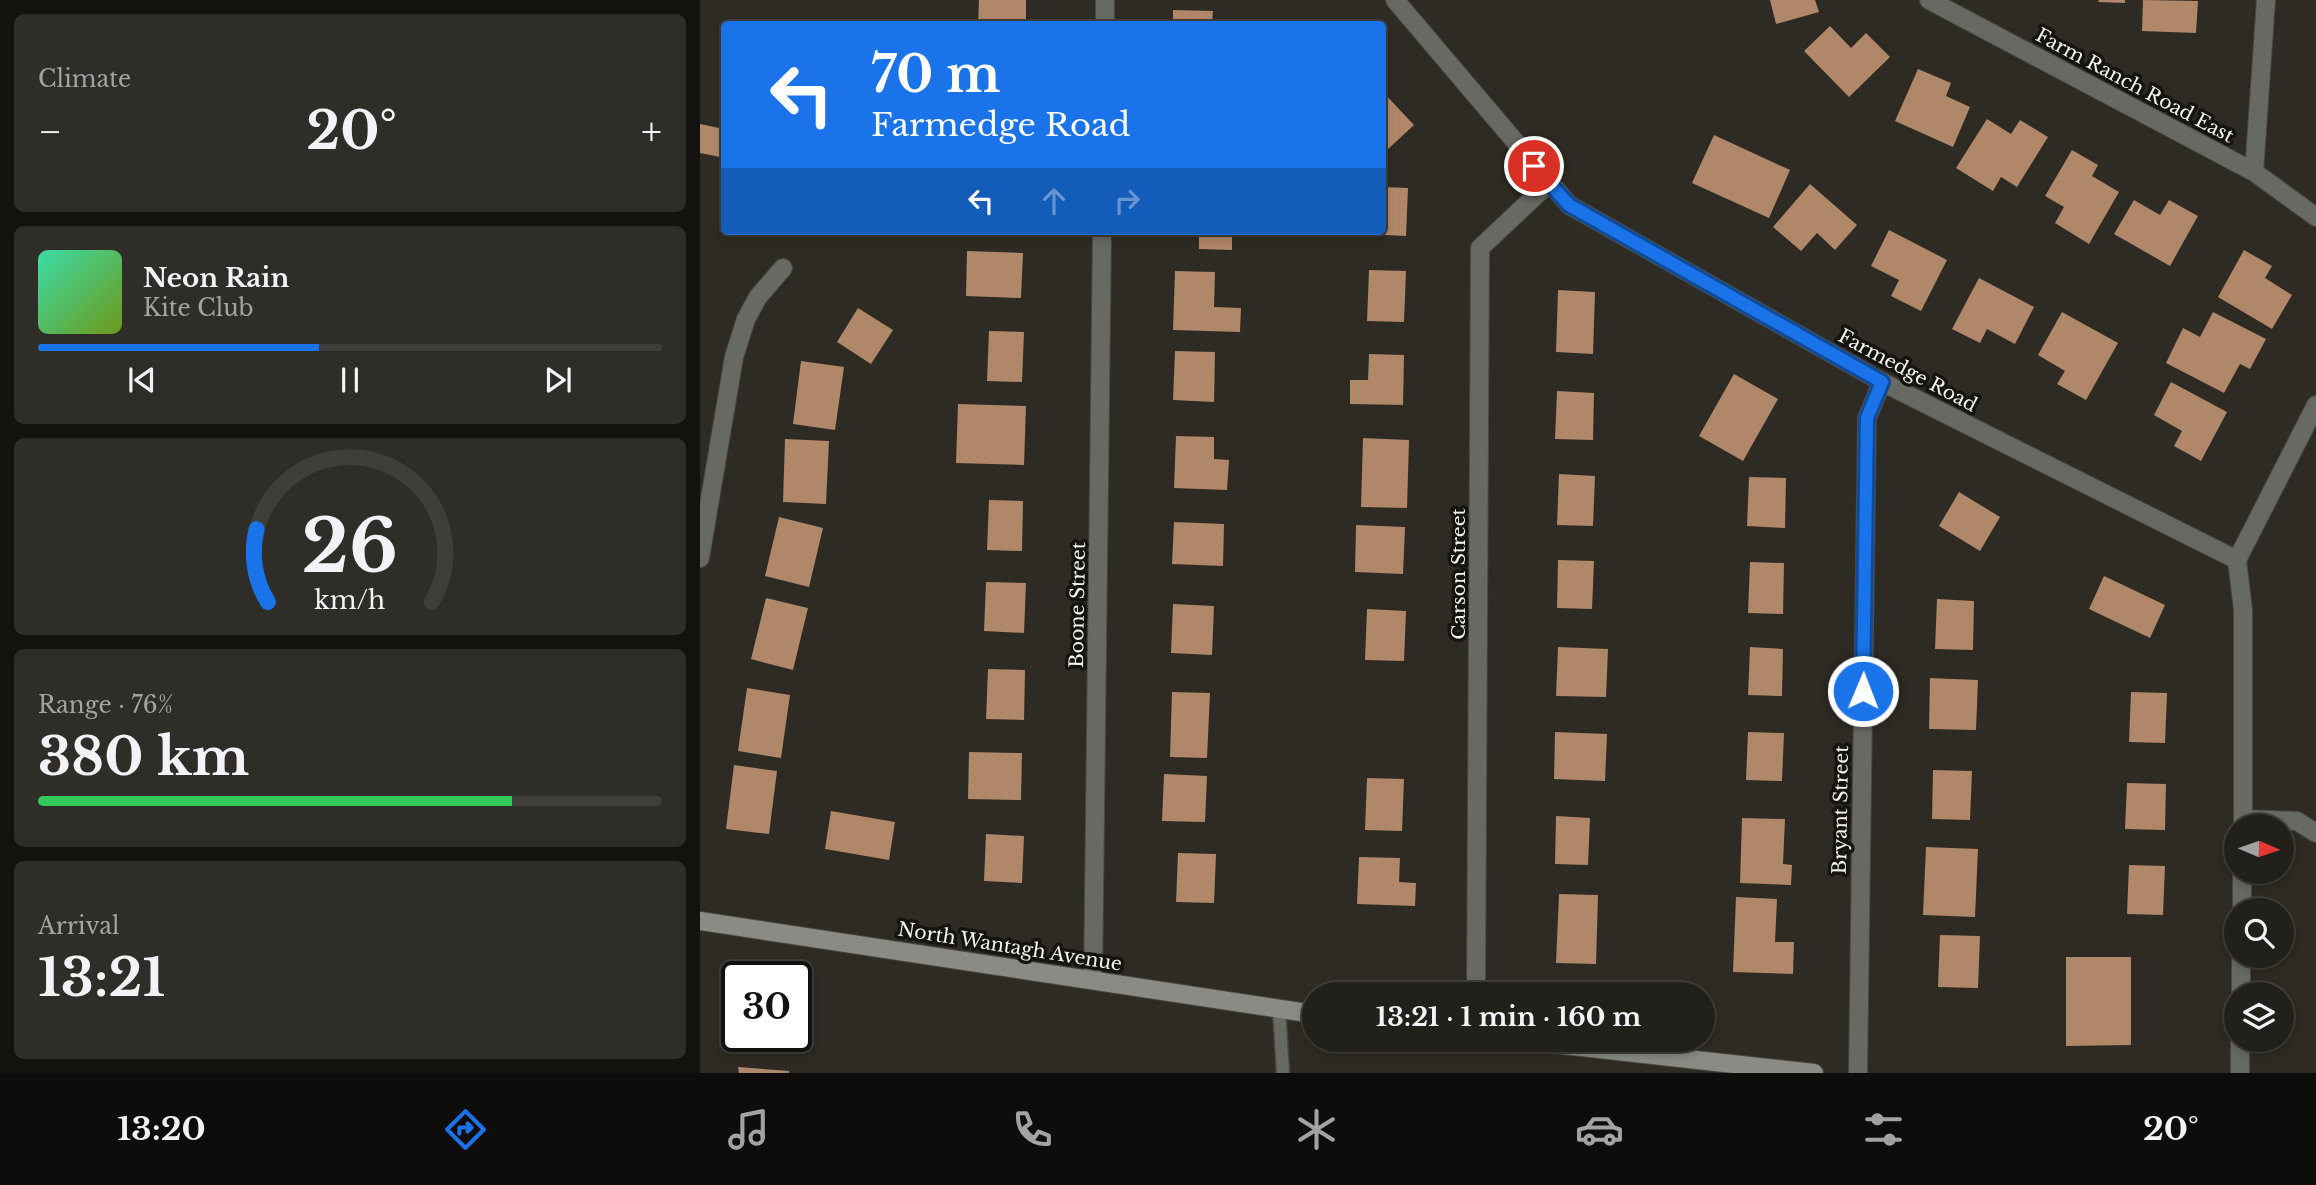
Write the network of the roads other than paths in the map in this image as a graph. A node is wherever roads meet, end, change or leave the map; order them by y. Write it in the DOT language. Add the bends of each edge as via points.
graph roads {
  1 [pos="1105,0"];
  2 [pos="1395,0"];
  3 [pos="1929,0"];
  4 [pos="2266,0"];
  5 [pos="1105,21"];
  6 [pos="2254,172"];
  7 [pos="1549,183"];
  8 [pos="2316,217"];
  9 [pos="1102,235"];
  10 [pos="783,268"];
  11 [pos="1882,382"];
  12 [pos="2316,405"];
  13 [pos="700,558"];
  14 [pos="2237,560"];
  15 [pos="2243,814"];
  16 [pos="2294,821"];
  17 [pos="2316,833"];
  18 [pos="700,921"];
  19 [pos="1093,980"];
  20 [pos="1476,982"];
  21 [pos="1279,1009"];
  22 [pos="1302,1012"];
  23 [pos="1625,1052"];
  24 [pos="2240,1052"];
  25 [pos="1283,1073"];
  26 [pos="1814,1073"];
  27 [pos="1858,1073"];
  28 [pos="2240,1073"];
  1 -- 5 [label="street"];
  2 -- 7 [label="street, Farmedge Road"];
  3 -- 6 [label="street, Farm Ranch Road East"];
  4 -- 6 [label="street"];
  6 -- 8 [label="street, Farm Ranch Road East"];
  7 -- 11 [label="street, Farmedge Road" via="1569,205"];
  7 -- 20 [label="street, Carson Street" via="1480,248"];
  9 -- 19 [label="street, Boone Street"];
  10 -- 13 [label="street" via="758,297 734,357"];
  11 -- 14 [label="street, Farmedge Road"];
  11 -- 27 [label="street, Bryant Street" via="1867,418"];
  12 -- 14 [label="street"];
  14 -- 15 [label="street" via="2243,610"];
  16 -- 17 [label="street"];
  18 -- 19 [label="main road, North Wantagh Avenue"];
  19 -- 21 [label="main road, North Wantagh Avenue"];
  21 -- 22 [label="main road, North Wantagh Avenue"];
  21 -- 25 [label="lane"];
  23 -- 26 [label="main road"];
  24 -- 28 [label="street"];
}
